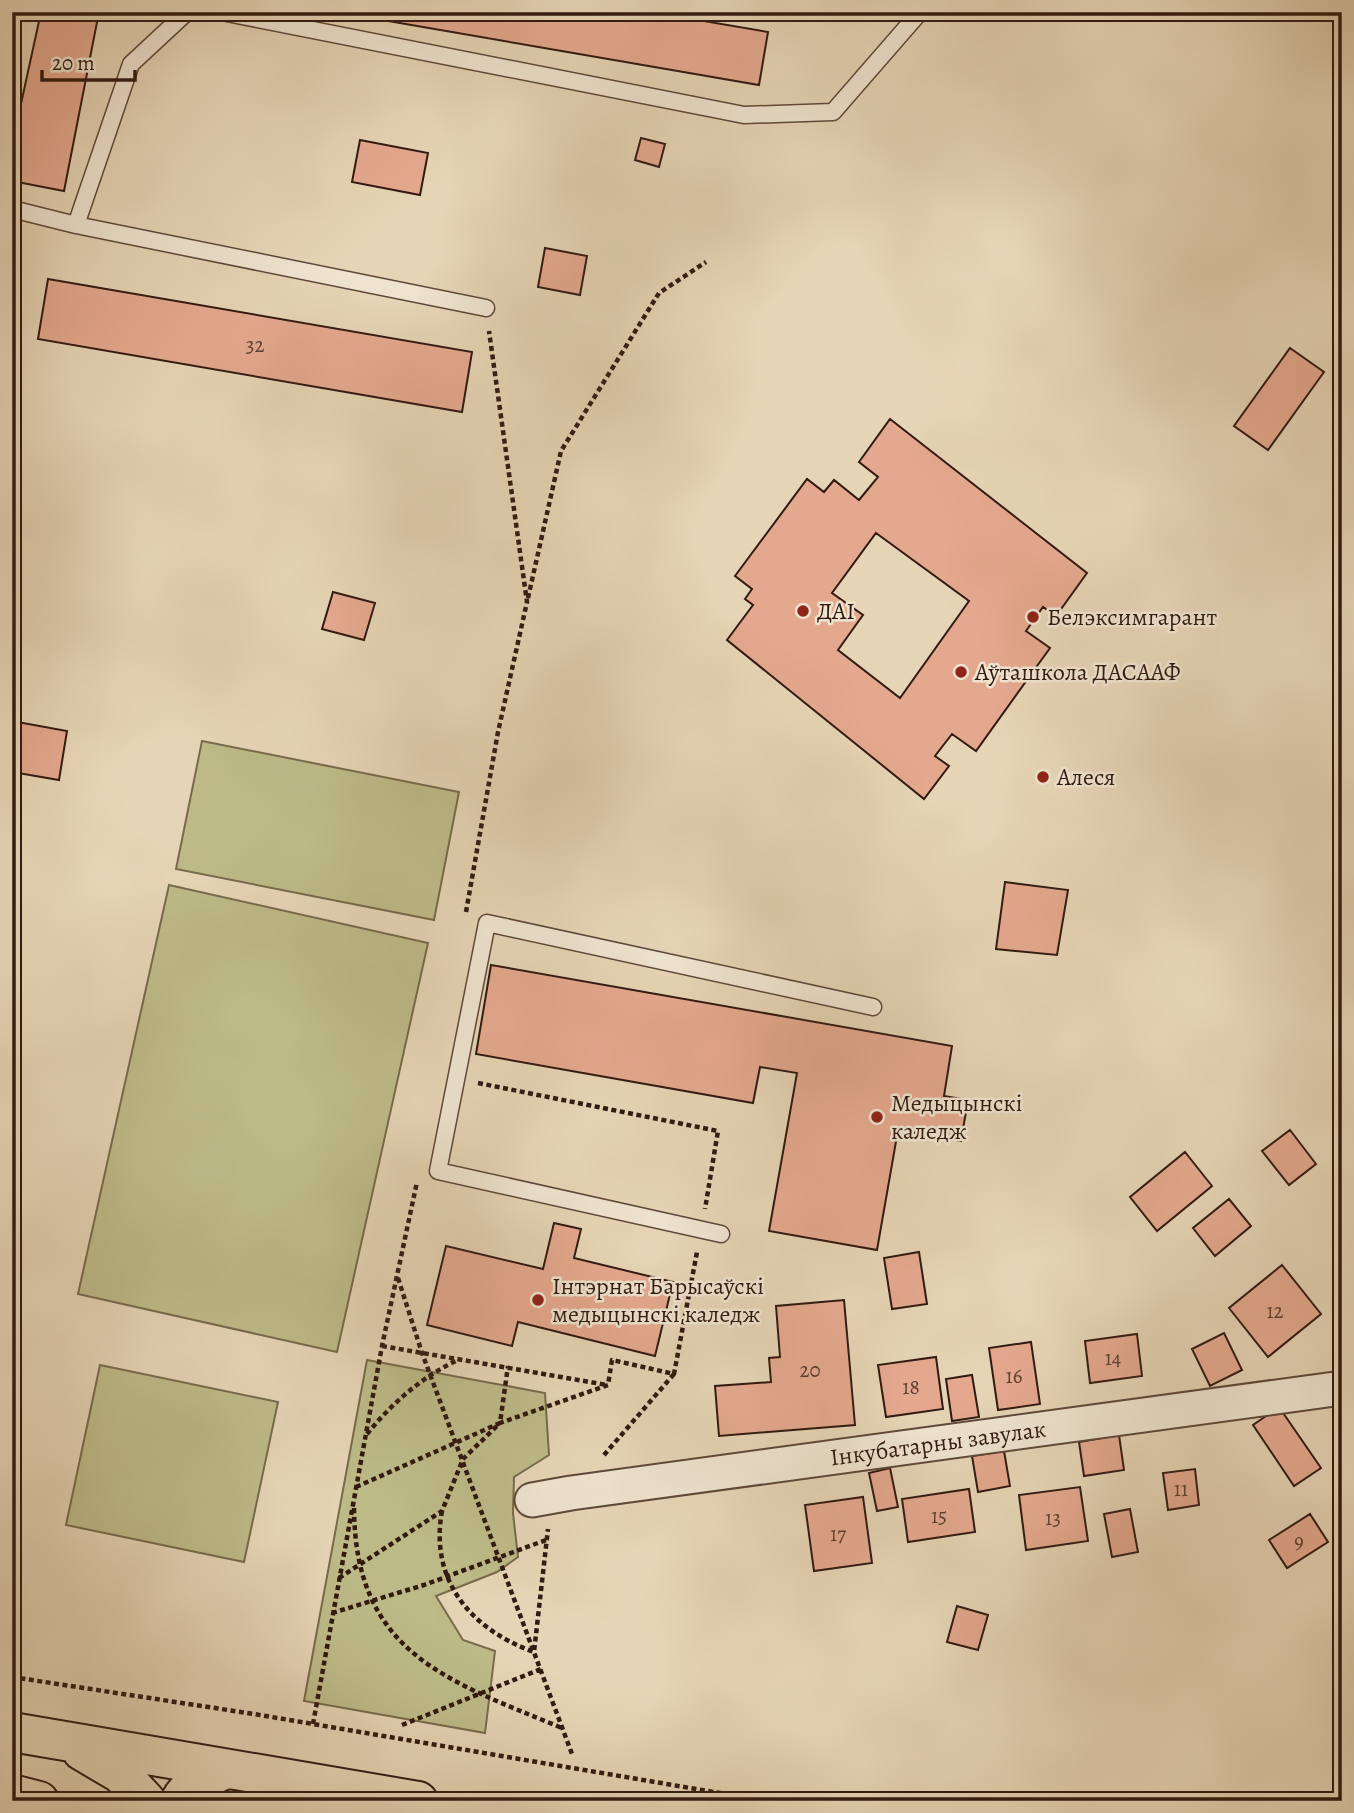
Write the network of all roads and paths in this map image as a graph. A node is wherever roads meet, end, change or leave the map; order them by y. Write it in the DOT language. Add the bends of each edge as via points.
graph roads {
  1 [pos="187,12"];
  2 [pos="222,12"];
  3 [pos="920,12"];
  4 [pos="12,209"];
  5 [pos="76,225"];
  6 [pos="706,262"];
  7 [pos="486,308"];
  8 [pos="527,602"];
  9 [pos="464,924"];
  10 [pos="873,1007"];
  11 [pos="456,1079"];
  12 [pos="419,1170"];
  13 [pos="701,1230"];
  14 [pos="721,1234"];
  15 [pos="397,1277"];
  16 [pos="382,1346"];
  17 [pos="422,1353"];
  18 [pos="461,1359"];
  19 [pos="508,1366"];
  20 [pos="674,1374"];
  21 [pos="431,1376"];
  22 [pos="608,1385"];
  23 [pos="1342,1388"];
  24 [pos="500,1423"];
  25 [pos="365,1437"];
  26 [pos="456,1443"];
  27 [pos="463,1459"];
  28 [pos="356,1487"];
  29 [pos="354,1496"];
  30 [pos="552,1496"];
  31 [pos="442,1511"];
  32 [pos="546,1540"];
  33 [pos="499,1558"];
  34 [pos="359,1564"];
  35 [pos="447,1576"];
  36 [pos="338,1578"];
  37 [pos="371,1601"];
  38 [pos="332,1613"];
  39 [pos="534,1652"];
  40 [pos="541,1669"];
  41 [pos="12,1677"];
  42 [pos="481,1694"];
  43 [pos="313,1724"];
  44 [pos="402,1725"];
  45 [pos="562,1729"];
  46 [pos="12,1732"];
  47 [pos="65,1741"];
  48 [pos="572,1755"];
  49 [pos="226,1769"];
  50 [pos="12,1794"];
  51 [pos="39,1801"];
  52 [pos="146,1801"];
  53 [pos="180,1801"];
  54 [pos="418,1801"];
  55 [pos="767,1801"];
  1 -- 5 [label="lane" via="131,64"];
  2 -- 3 [label="lane" via="744,115 833,113"];
  4 -- 5 [label="lane"];
  5 -- 7 [label="lane"];
  6 -- 8 [label="path" via="659,293 561,451"];
  7 -- 8 [label="path"];
  8 -- 9 [label="path"];
  10 -- 11 [label="lane" via="487,923"];
  11 -- 13 [label="lane" via="438,1171"];
  11 -- 13 [label="path" via="718,1131"];
  12 -- 15 [label="path"];
  13 -- 14 [label="lane"];
  13 -- 20 [label="path"];
  15 -- 16 [label="path"];
  15 -- 17 [label="path"];
  16 -- 17 [label="path"];
  16 -- 25 [label="path"];
  17 -- 18 [label="path"];
  17 -- 21 [label="path"];
  18 -- 19 [label="path"];
  18 -- 21 [label="path"];
  19 -- 22 [label="path"];
  19 -- 24 [label="path"];
  20 -- 22 [label="path" via="612,1360"];
  20 -- 30 [label="path"];
  21 -- 25 [label="path" via="409,1391"];
  21 -- 26 [label="path"];
  22 -- 24 [label="path"];
  23 -- 30 [label="street, Інкубатарны завулак"];
  24 -- 26 [label="path"];
  24 -- 27 [label="path"];
  25 -- 28 [label="path"];
  26 -- 27 [label="path"];
  26 -- 28 [label="path"];
  27 -- 31 [label="path"];
  27 -- 33 [label="path"];
  28 -- 29 [label="path"];
  29 -- 34 [label="path"];
  29 -- 36 [label="path"];
  30 -- 32 [label="path"];
  31 -- 34 [label="path"];
  31 -- 35 [label="path" via="441,1552"];
  32 -- 33 [label="path"];
  32 -- 39 [label="path"];
  33 -- 35 [label="path"];
  33 -- 39 [label="path"];
  34 -- 36 [label="path"];
  34 -- 37 [label="path"];
  35 -- 37 [label="path"];
  35 -- 39 [label="path" via="463,1606 496,1636"];
  36 -- 38 [label="path"];
  37 -- 38 [label="path"];
  37 -- 42 [label="path" via="400,1643 452,1680"];
  38 -- 43 [label="path"];
  39 -- 40 [label="path"];
  40 -- 42 [label="path"];
  40 -- 45 [label="path"];
  41 -- 43 [label="path"];
  42 -- 44 [label="path"];
  42 -- 45 [label="path"];
  43 -- 55 [label="path"];
  45 -- 48 [label="path"];
  46 -- 47 [label="main road"];
  47 -- 49 [label="main road"];
  47 -- 52 [label="main road" via="121,1774"];
  49 -- 53 [label="main road" via="201,1780"];
  49 -- 54 [label="main road"];
  50 -- 51 [label="main road"];
}
